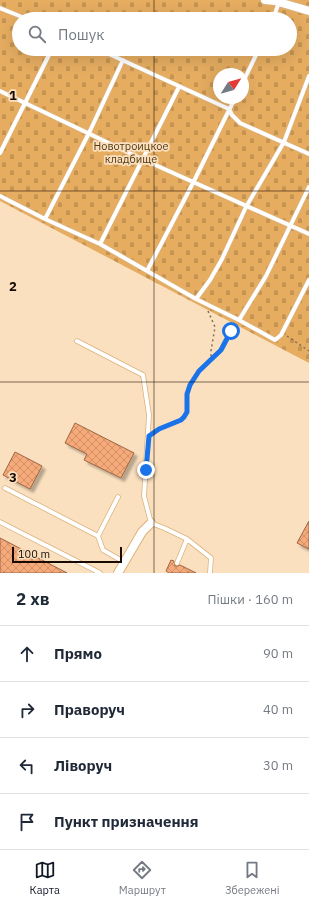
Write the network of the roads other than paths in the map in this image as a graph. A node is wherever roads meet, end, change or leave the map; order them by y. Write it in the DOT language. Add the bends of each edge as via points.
graph roads {
  1 [pos="265,0"];
  2 [pos="277,1"];
  3 [pos="0,8"];
  4 [pos="309,11"];
  5 [pos="275,12"];
  6 [pos="12,13"];
  7 [pos="48,56"];
  8 [pos="114,56"];
  9 [pos="256,56"];
  10 [pos="123,60"];
  11 [pos="249,70"];
  12 [pos="309,76"];
  13 [pos="178,87"];
  14 [pos="0,91"];
  15 [pos="25,103"];
  16 [pos="232,104"];
  17 [pos="229,109"];
  18 [pos="89,134"];
  19 [pos="284,142"];
  20 [pos="0,153"];
  21 [pos="309,154"];
  22 [pos="142,159"];
  23 [pos="193,183"];
  24 [pos="309,187"];
  25 [pos="0,196"];
  26 [pos="246,207"];
  27 [pos="45,219"];
  28 [pos="290,225"];
  29 [pos="309,234"];
  30 [pos="100,244"];
  31 [pos="147,271"];
  32 [pos="309,280"];
  33 [pos="196,299"];
  34 [pos="239,320"];
  35 [pos="76,341"];
  36 [pos="5,488"];
  37 [pos="118,497"];
  38 [pos="0,522"];
  39 [pos="150,523"];
  40 [pos="98,536"];
  41 [pos="187,539"];
  42 [pos="124,562"];
  43 [pos="177,563"];
  44 [pos="90,571"];
  45 [pos="100,573"];
  46 [pos="118,573"];
  47 [pos="210,573"];
  1 -- 2 [label="street"];
  2 -- 4 [label="street"];
  2 -- 5 [label="lane"];
  3 -- 6 [label="lane"];
  7 -- 15 [label="lane"];
  8 -- 10 [label="lane"];
  9 -- 11 [label="lane"];
  10 -- 13 [label="lane"];
  10 -- 18 [label="lane"];
  12 -- 19 [label="lane"];
  13 -- 17 [label="lane"];
  13 -- 22 [label="lane"];
  14 -- 15 [label="lane"];
  15 -- 18 [label="lane"];
  15 -- 20 [label="lane"];
  16 -- 17 [label="lane"];
  17 -- 19 [label="lane" via="240,123"];
  17 -- 23 [label="lane"];
  18 -- 22 [label="lane"];
  18 -- 27 [label="lane"];
  19 -- 21 [label="lane"];
  19 -- 26 [label="lane"];
  22 -- 23 [label="lane"];
  22 -- 30 [label="lane"];
  23 -- 26 [label="lane"];
  23 -- 31 [label="lane"];
  24 -- 28 [label="lane"];
  25 -- 27 [label="lane"];
  26 -- 28 [label="lane"];
  26 -- 33 [label="lane" via="222,259"];
  27 -- 30 [label="lane"];
  28 -- 29 [label="lane"];
  28 -- 34 [label="lane" via="266,276"];
  30 -- 31 [label="lane"];
  31 -- 33 [label="lane"];
  32 -- 34 [label="lane" via="282,334 275,340"];
  33 -- 34 [label="lane"];
  35 -- 39 [label="lane" via="142,375 149,415 144,496"];
  36 -- 40 [label="lane"];
  37 -- 40 [label="lane"];
  38 -- 44 [label="lane"];
  39 -- 41 [label="lane"];
  39 -- 42 [label="street"];
  40 -- 42 [label="lane" via="103,550"];
  41 -- 43 [label="lane"];
  41 -- 47 [label="lane" via="211,558"];
  42 -- 46 [label="street"];
  44 -- 45 [label="lane"];
}
